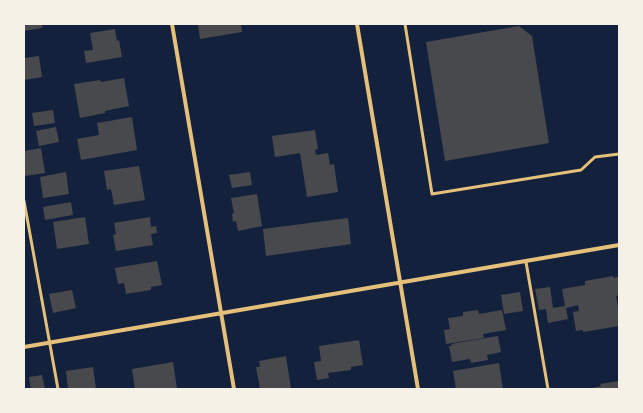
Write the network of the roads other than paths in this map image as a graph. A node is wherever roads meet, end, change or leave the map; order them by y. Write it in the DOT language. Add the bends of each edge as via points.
graph roads {
  1 [pos="172,24"];
  2 [pos="356,24"];
  3 [pos="405,24"];
  4 [pos="619,154"];
  5 [pos="24,201"];
  6 [pos="619,245"];
  7 [pos="526,262"];
  8 [pos="400,283"];
  9 [pos="221,314"];
  10 [pos="50,342"];
  11 [pos="24,347"];
  12 [pos="58,389"];
  13 [pos="234,389"];
  14 [pos="418,389"];
  15 [pos="548,389"];
  1 -- 9 [label="street"];
  2 -- 8 [label="street"];
  3 -- 4 [label="lane" via="432,194 581,170 595,158"];
  5 -- 10 [label="lane"];
  6 -- 7 [label="street"];
  7 -- 8 [label="street"];
  7 -- 15 [label="lane"];
  8 -- 9 [label="street"];
  8 -- 14 [label="street"];
  9 -- 10 [label="street"];
  9 -- 13 [label="street"];
  10 -- 11 [label="street"];
  10 -- 12 [label="lane"];
}
